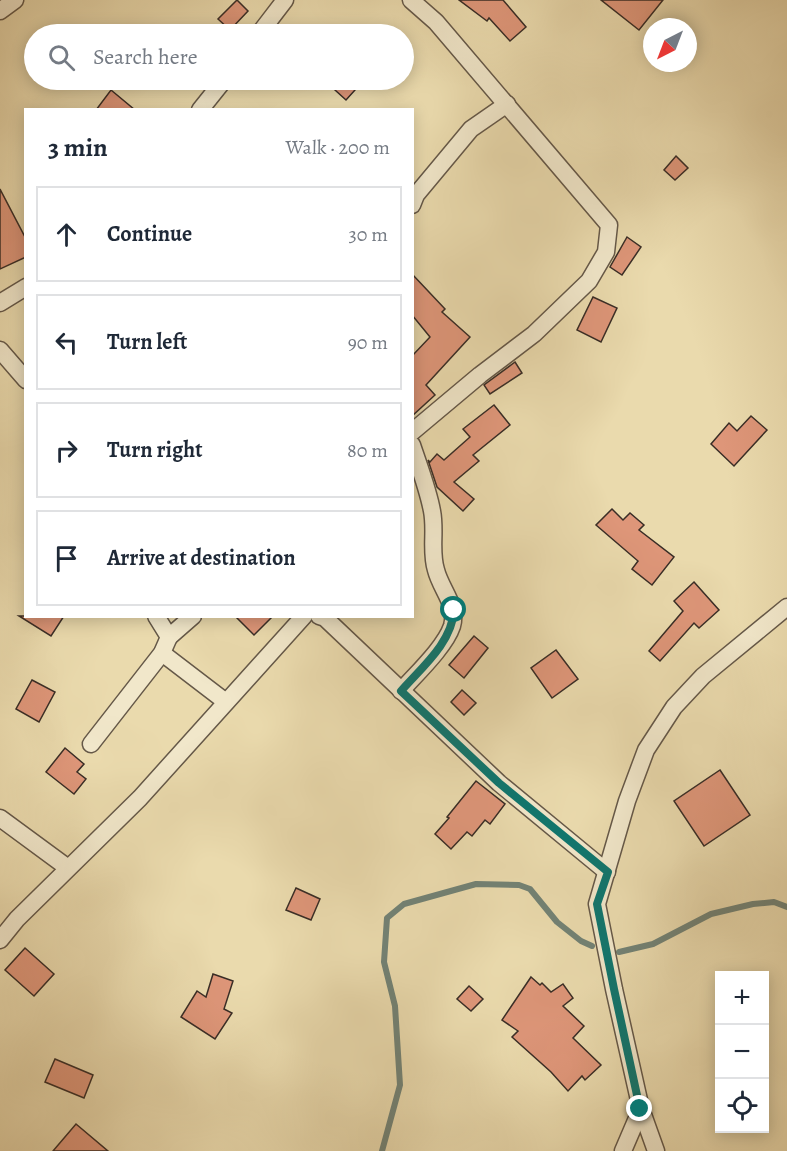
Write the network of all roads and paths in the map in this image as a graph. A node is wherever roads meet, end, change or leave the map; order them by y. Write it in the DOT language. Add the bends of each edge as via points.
graph roads {
  1 [pos="15,0"];
  2 [pos="285,0"];
  3 [pos="411,0"];
  4 [pos="0,11"];
  5 [pos="267,24"];
  6 [pos="216,90"];
  7 [pos="507,104"];
  8 [pos="202,108"];
  9 [pos="414,200"];
  10 [pos="24,287"];
  11 [pos="0,303"];
  12 [pos="0,350"];
  13 [pos="24,378"];
  14 [pos="414,430"];
  15 [pos="414,452"];
  16 [pos="787,607"];
  17 [pos="157,618"];
  18 [pos="191,618"];
  19 [pos="302,618"];
  20 [pos="325,618"];
  21 [pos="169,637"];
  22 [pos="162,653"];
  23 [pos="401,691"];
  24 [pos="225,702"];
  25 [pos="91,744"];
  26 [pos="0,818"];
  27 [pos="68,868"];
  28 [pos="608,872"];
  29 [pos="0,940"];
  30 [pos="640,1109"];
  31 [pos="623,1151"];
  32 [pos="656,1151"];
  1 -- 4 [label="street"];
  2 -- 5 [label="street"];
  3 -- 7 [label="street" via="436,22"];
  6 -- 8 [label="street"];
  7 -- 9 [label="street" via="471,129"];
  7 -- 14 [label="street" via="609,225 606,252 589,282 534,334"];
  10 -- 11 [label="street"];
  12 -- 13 [label="street"];
  15 -- 23 [label="street" via="432,510 436,572 454,610 451,629"];
  16 -- 28 [label="street" via="703,676 675,707 646,750"];
  17 -- 21 [label="street"];
  18 -- 21 [label="street"];
  19 -- 24 [label="street"];
  20 -- 23 [label="street"];
  21 -- 22 [label="street"];
  22 -- 24 [label="street"];
  22 -- 25 [label="street"];
  23 -- 28 [label="street" via="499,783"];
  24 -- 27 [label="street" via="140,798"];
  26 -- 27 [label="street"];
  27 -- 29 [label="street"];
  28 -- 30 [label="street" via="597,904"];
  30 -- 31 [label="street"];
  30 -- 32 [label="street"];
}
